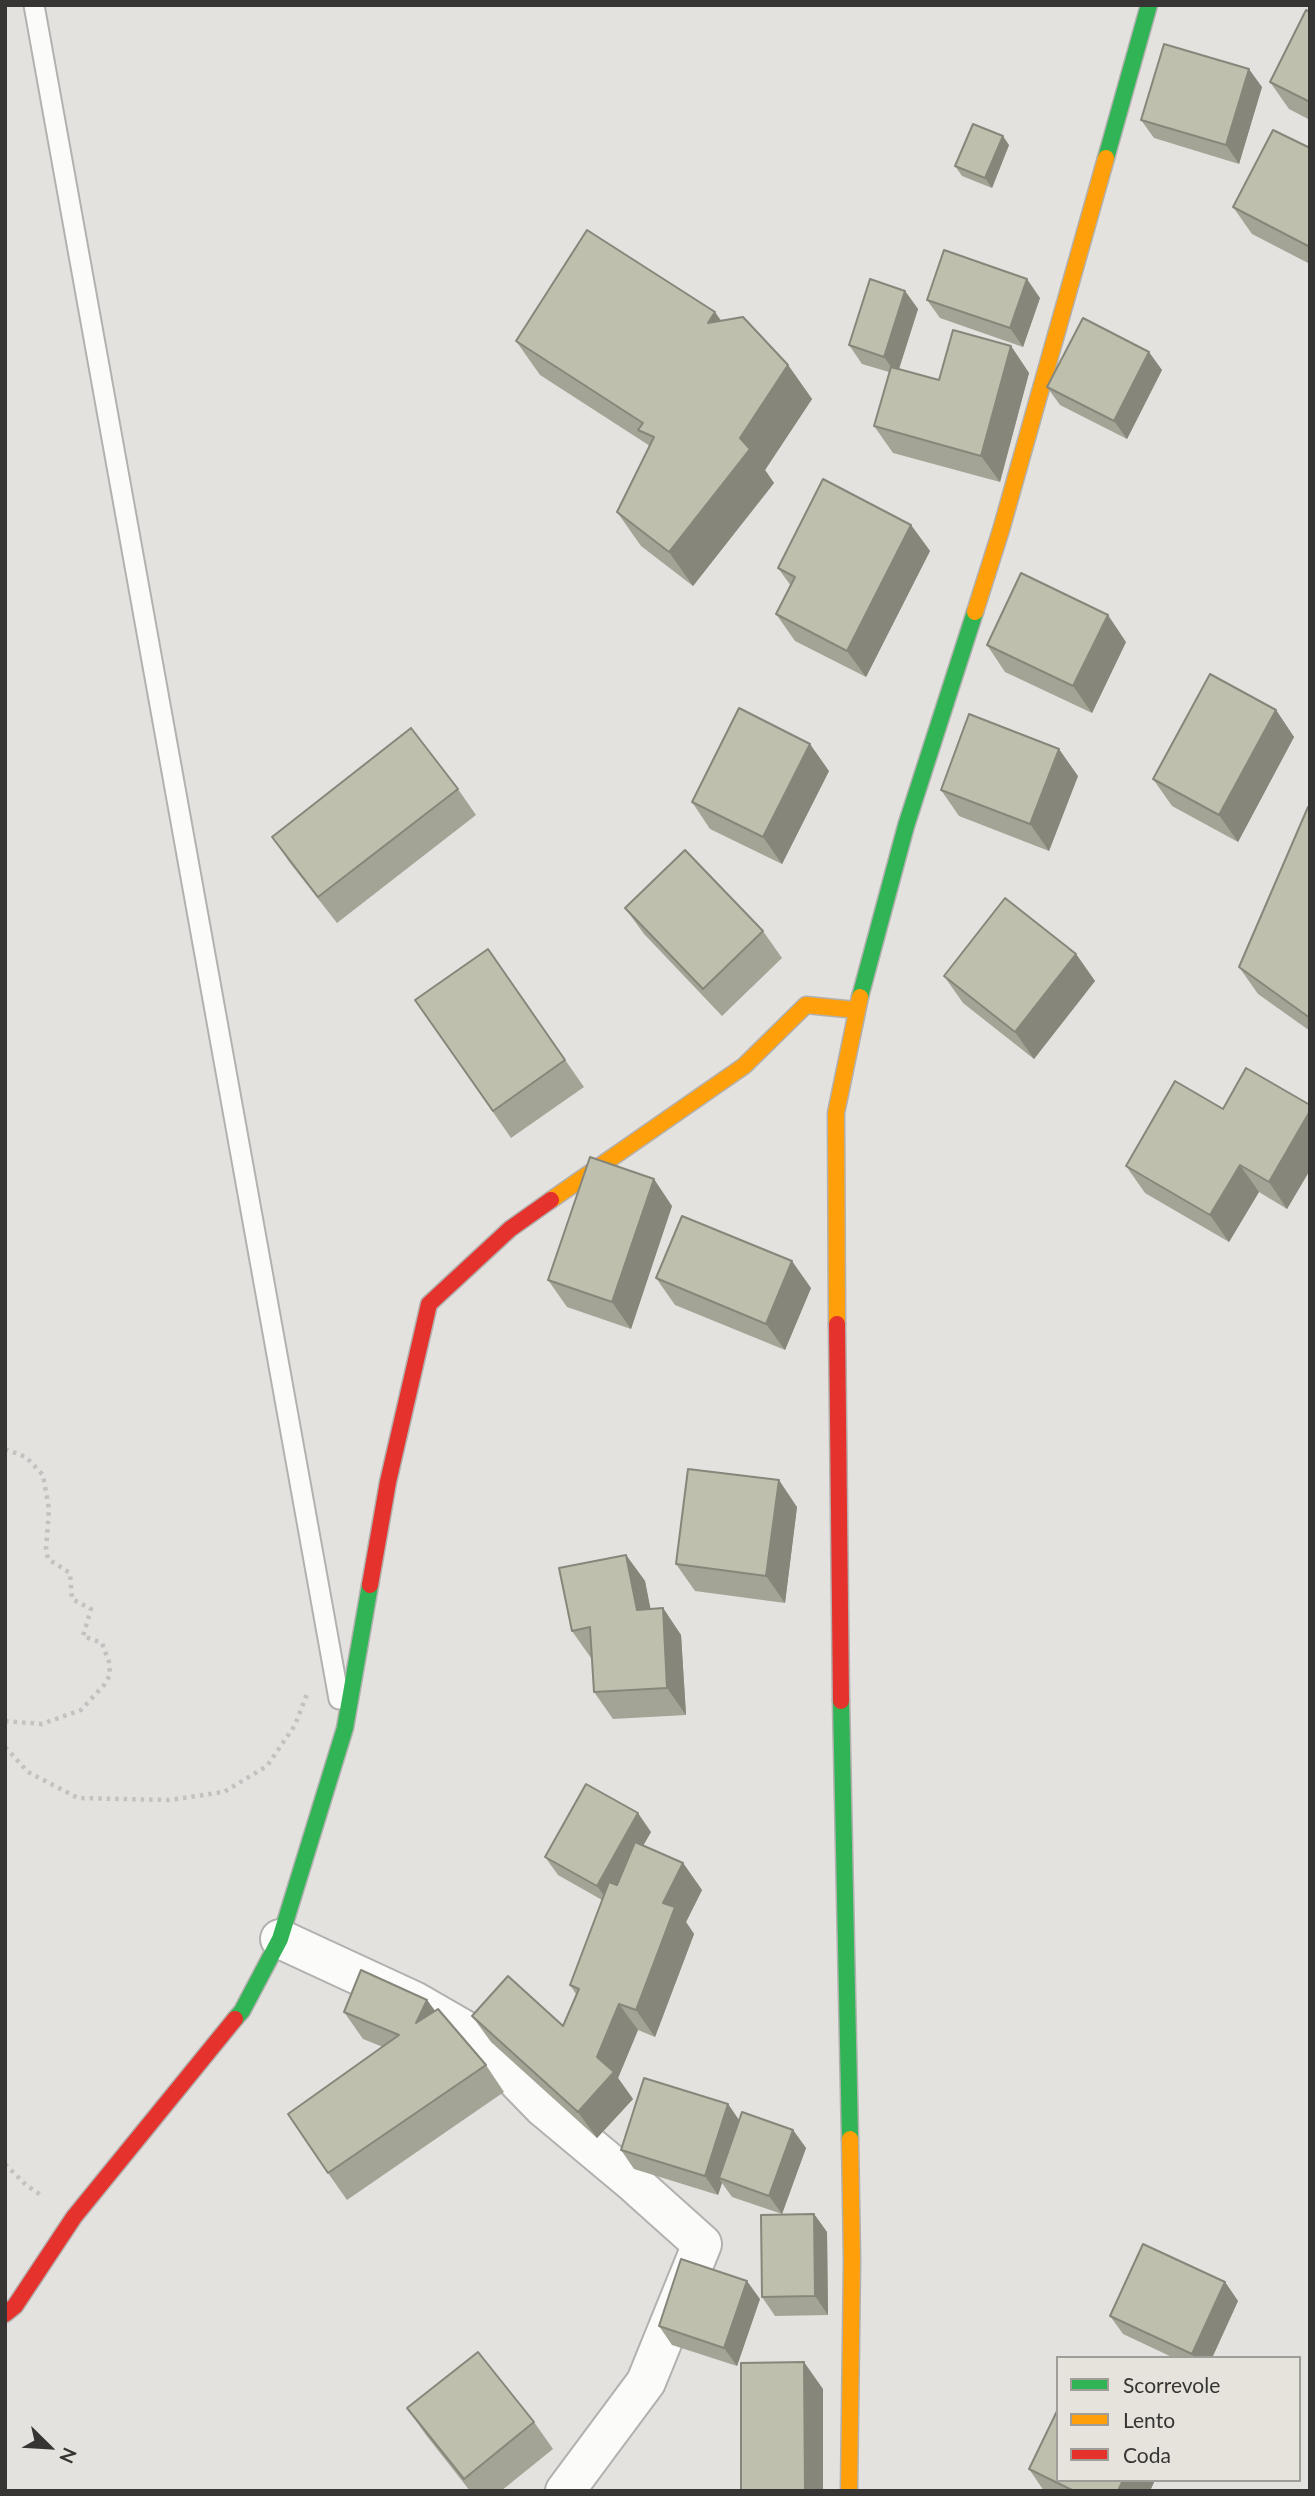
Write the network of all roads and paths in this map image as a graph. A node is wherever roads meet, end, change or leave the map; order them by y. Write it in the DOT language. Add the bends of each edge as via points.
graph roads {
  1 [pos="33,5"];
  2 [pos="1149,5"];
  3 [pos="856,1010"];
  4 [pos="5,1449"];
  5 [pos="307,1693"];
  6 [pos="5,1721"];
  7 [pos="345,1728"];
  8 [pos="5,1747"];
  9 [pos="280,1939"];
  10 [pos="5,2314"];
  11 [pos="565,2491"];
  12 [pos="849,2491"];
  1 -- 7 [label="lane"];
  2 -- 3 [label="main road" via="1001,530 906,826"];
  3 -- 7 [label="main road" via="806,1006 744,1066 510,1229 429,1304 388,1482"];
  3 -- 12 [label="main road" via="836,1113 838,1574 852,2260"];
  4 -- 6 [label="path" via="26,1457 43,1475 49,1508 48,1559 70,1573 72,1599 91,1609 83,1636 102,1643 110,1675 81,1710 42,1724"];
  5 -- 8 [label="path" via="295,1725 267,1766 225,1792 169,1800 78,1798 28,1772"];
  7 -- 9 [label="main road"];
  9 -- 10 [label="main road" via="242,2011 74,2217 15,2306"];
  9 -- 11 [label="street" via="414,2001 473,2035 544,2108 702,2244 646,2382"];
}
